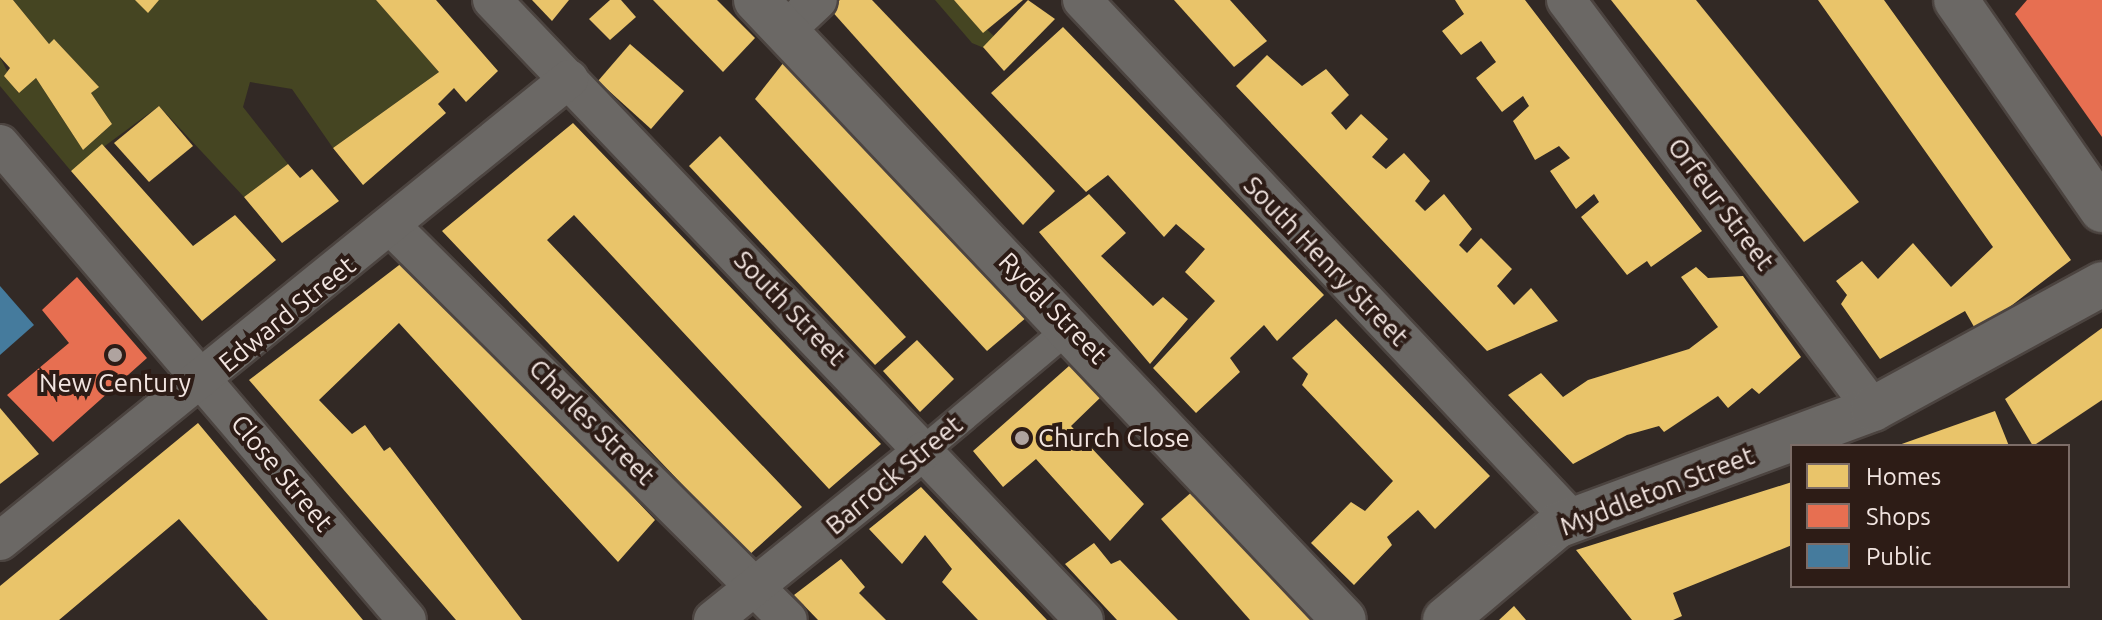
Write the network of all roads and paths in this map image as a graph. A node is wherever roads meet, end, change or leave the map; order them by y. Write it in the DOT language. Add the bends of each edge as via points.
graph roads {
  1 [pos="492,0"];
  2 [pos="818,0"];
  3 [pos="1082,0"];
  4 [pos="1566,0"];
  5 [pos="1956,0"];
  6 [pos="771,15"];
  7 [pos="569,79"];
  8 [pos="0,144"];
  9 [pos="2102,210"];
  10 [pos="393,228"];
  11 [pos="2102,284"];
  12 [pos="1072,326"];
  13 [pos="205,381"];
  14 [pos="1873,409"];
  15 [pos="923,451"];
  16 [pos="1572,520"];
  17 [pos="0,541"];
  18 [pos="758,588"];
  19 [pos="407,620"];
  20 [pos="713,620"];
  21 [pos="788,620"];
  22 [pos="1084,620"];
  23 [pos="1344,620"];
  24 [pos="1445,620"];
  1 -- 7 [label="street, South Street"];
  2 -- 6 [label="street"];
  3 -- 16 [label="street, South Henry Street"];
  4 -- 14 [label="street, Orfeur Street"];
  5 -- 9 [label="street"];
  6 -- 12 [label="street, Rydal Street"];
  7 -- 10 [label="street, Edward Street"];
  7 -- 15 [label="street, South Street"];
  8 -- 13 [label="street, Close Street"];
  10 -- 13 [label="street, Edward Street"];
  10 -- 18 [label="street, Charles Street"];
  11 -- 14 [label="street, Myddleton Street"];
  12 -- 15 [label="street, Barrock Street"];
  12 -- 23 [label="street, Rydal Street"];
  13 -- 17 [label="street, Edward Street"];
  13 -- 19 [label="street, Close Street"];
  14 -- 16 [label="street, Myddleton Street"];
  15 -- 18 [label="street, Barrock Street"];
  15 -- 22 [label="street, South Street"];
  16 -- 24 [label="street, Myddleton Street" via="1541,536"];
  18 -- 20 [label="street, Barrock Street"];
  18 -- 21 [label="street, Charles Street"];
}
